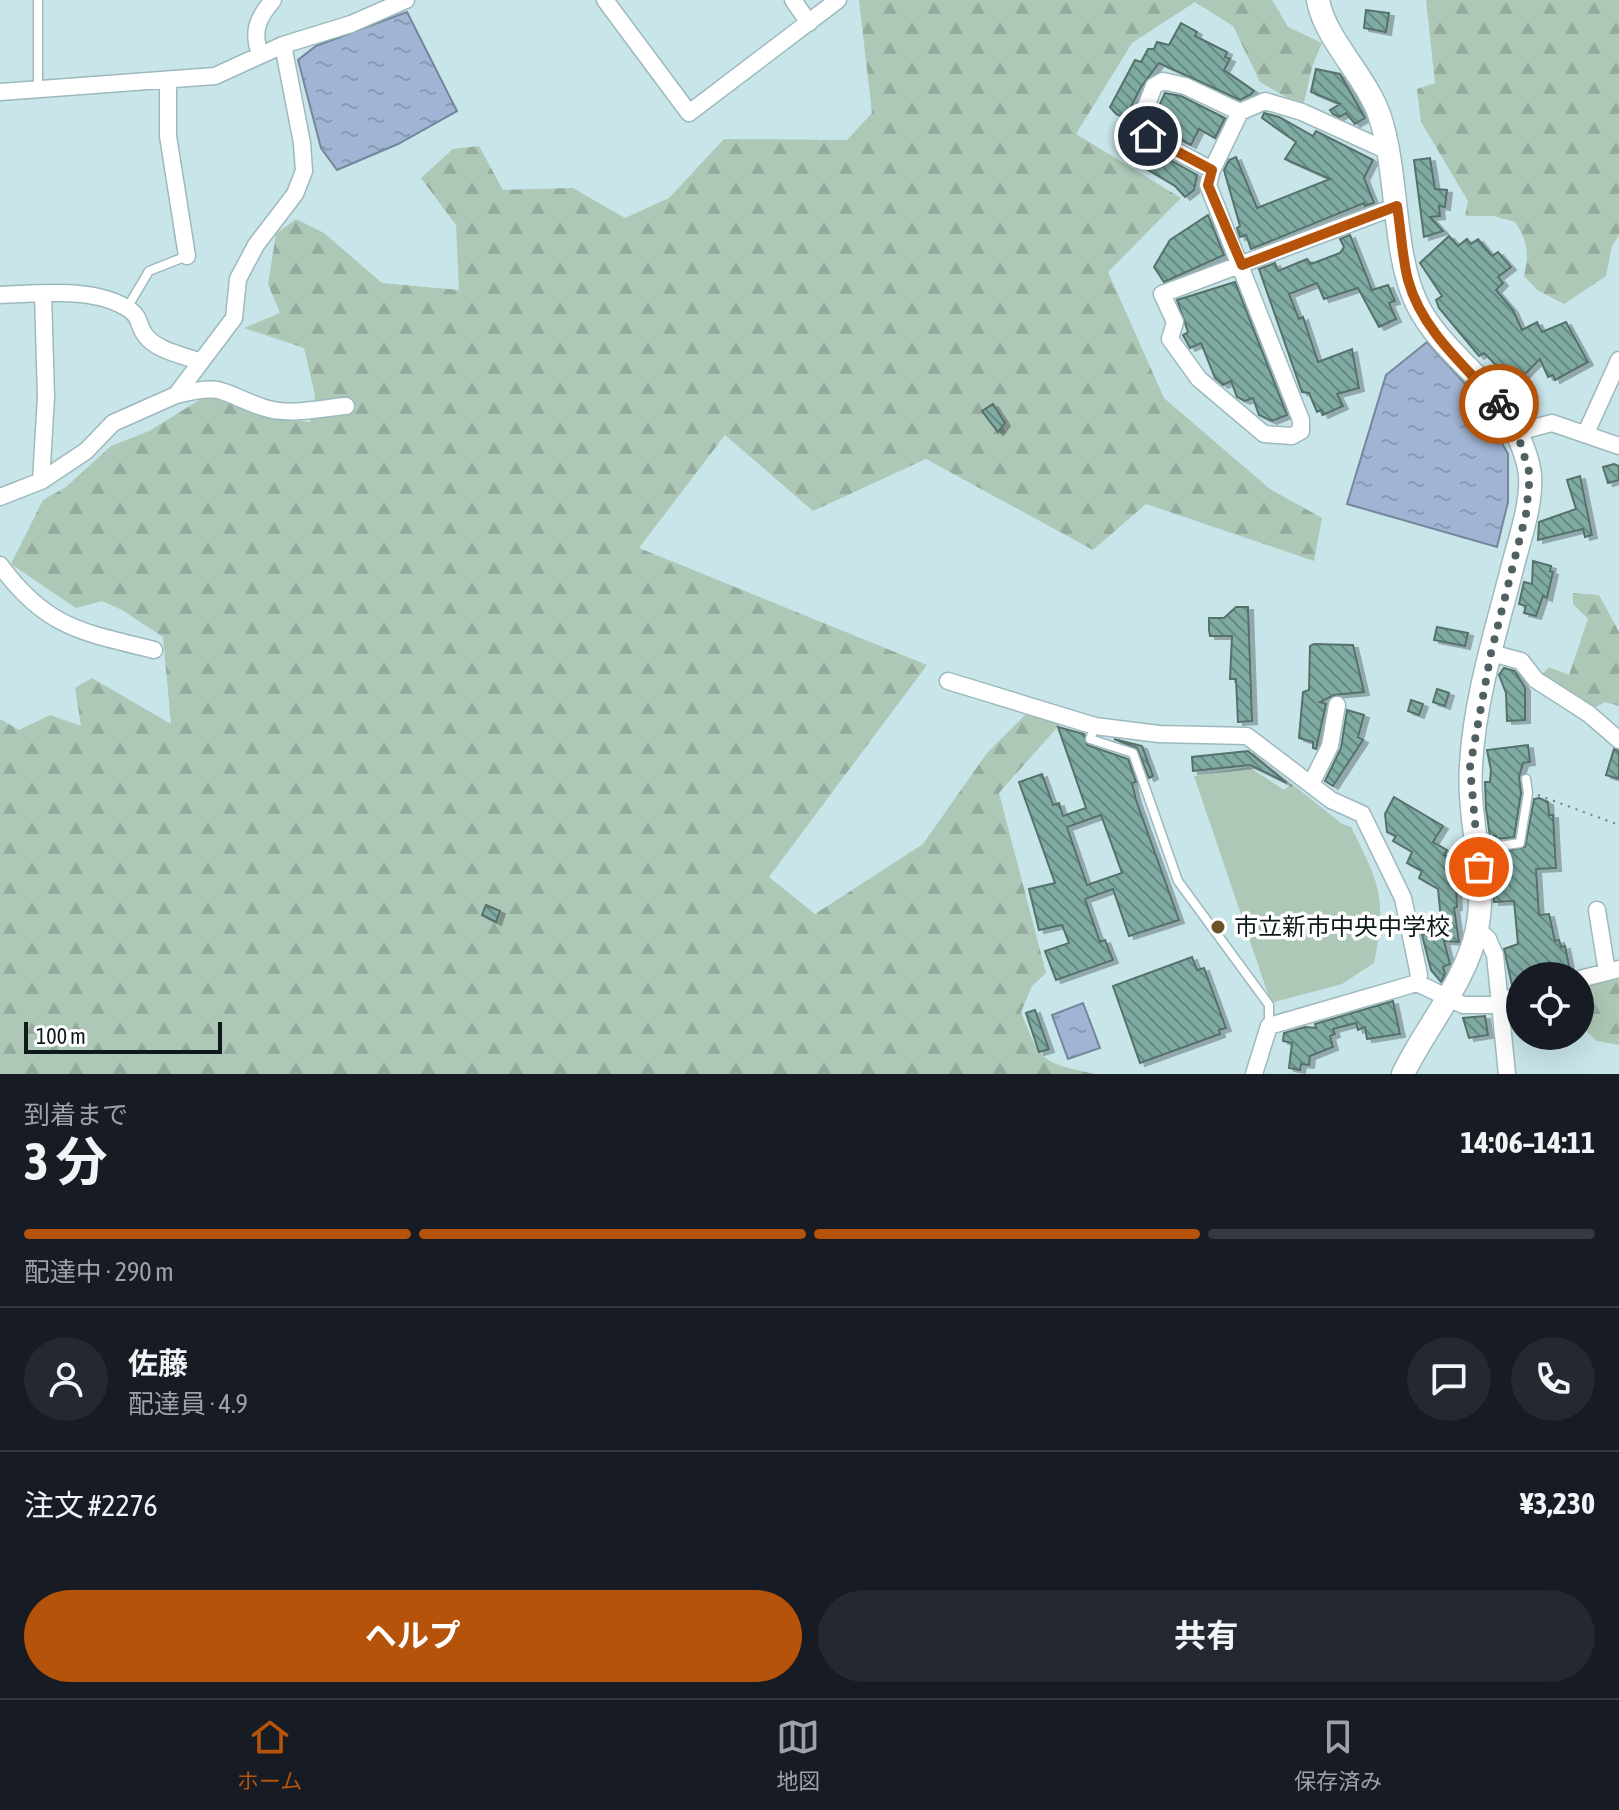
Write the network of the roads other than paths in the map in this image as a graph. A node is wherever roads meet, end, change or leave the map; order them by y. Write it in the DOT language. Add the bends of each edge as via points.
graph roads {
  1 [pos="38,0"];
  2 [pos="273,0"];
  3 [pos="406,0"];
  4 [pos="605,0"];
  5 [pos="793,0"];
  6 [pos="838,0"];
  7 [pos="1318,0"];
  8 [pos="809,23"];
  9 [pos="283,45"];
  10 [pos="260,55"];
  11 [pos="168,80"];
  12 [pos="38,89"];
  13 [pos="0,92"];
  14 [pos="1240,112"];
  15 [pos="1390,152"];
  16 [pos="1212,170"];
  17 [pos="1397,206"];
  18 [pos="187,256"];
  19 [pos="1242,265"];
  20 [pos="43,294"];
  21 [pos="0,295"];
  22 [pos="127,308"];
  23 [pos="1619,360"];
  24 [pos="201,362"];
  25 [pos="176,395"];
  26 [pos="346,406"];
  27 [pos="1517,432"];
  28 [pos="1586,433"];
  29 [pos="1619,446"];
  30 [pos="41,481"];
  31 [pos="0,497"];
  32 [pos="0,565"];
  33 [pos="154,650"];
  34 [pos="1491,653"];
  35 [pos="948,681"];
  36 [pos="1337,705"];
  37 [pos="1095,726"];
  38 [pos="1619,740"];
  39 [pos="1526,779"];
  40 [pos="1311,784"];
  41 [pos="1477,849"];
  42 [pos="1597,910"];
  43 [pos="1477,929"];
  44 [pos="1613,971"];
  45 [pos="1417,983"];
  46 [pos="1506,999"];
  47 [pos="1445,1000"];
  48 [pos="1500,1001"];
  49 [pos="1269,1026"];
  50 [pos="1254,1074"];
  51 [pos="1403,1074"];
  52 [pos="1507,1074"];
  1 -- 12 [label="lane"];
  2 -- 10 [label="street" via="258,18 254,38"];
  3 -- 9 [label="street"];
  4 -- 8 [label="street" via="689,113"];
  5 -- 8 [label="street"];
  6 -- 8 [label="street"];
  7 -- 15 [label="main road" via="1369,92"];
  9 -- 10 [label="street"];
  9 -- 24 [label="street" via="304,171 295,194 238,279 234,318"];
  10 -- 11 [label="street" via="215,76"];
  11 -- 12 [label="street"];
  11 -- 18 [label="street" via="168,136"];
  12 -- 13 [label="street"];
  14 -- 15 [label="street" via="1265,101"];
  14 -- 16 [label="street"];
  14 -- 16 [label="street" via="1185,86 1163,81 1154,86 1138,127"];
  15 -- 17 [label="main road"];
  16 -- 19 [label="street" via="1208,185"];
  17 -- 19 [label="street"];
  17 -- 27 [label="main road" via="1417,305 1434,333 1505,410"];
  18 -- 22 [label="lane" via="149,271"];
  19 -- 19 [label="street" via="1162,294 1175,322 1170,339 1199,379 1264,434 1292,436 1301,431 1301,420"];
  20 -- 21 [label="street"];
  20 -- 22 [label="street" via="85,295"];
  20 -- 30 [label="street" via="46,397"];
  22 -- 24 [label="street" via="154,345"];
  23 -- 28 [label="street"];
  24 -- 25 [label="street"];
  25 -- 26 [label="street" via="210,386 266,409"];
  25 -- 30 [label="street" via="113,423 86,451"];
  27 -- 28 [label="street" via="1552,423"];
  27 -- 34 [label="main road" via="1530,475 1526,514"];
  28 -- 29 [label="street"];
  30 -- 31 [label="street"];
  32 -- 33 [label="street" via="28,598 67,628"];
  34 -- 38 [label="street" via="1521,661 1536,680"];
  34 -- 41 [label="main road" via="1470,767"];
  35 -- 37 [label="street"];
  36 -- 40 [label="street" via="1330,746"];
  37 -- 40 [label="street" via="1247,736"];
  37 -- 49 [label="lane" via="1090,739 1133,753 1178,881 1269,1005"];
  39 -- 41 [label="lane" via="1520,843"];
  40 -- 45 [label="street" via="1362,814 1403,898"];
  41 -- 43 [label="main road"];
  42 -- 44 [label="street"];
  43 -- 47 [label="main road"];
  43 -- 48 [label="street" via="1495,955"];
  45 -- 47 [label="street"];
  45 -- 49 [label="street"];
  46 -- 48 [label="street"];
  47 -- 48 [label="street" via="1463,1005"];
  47 -- 51 [label="main road"];
  48 -- 52 [label="street"];
  49 -- 50 [label="street"];
}
